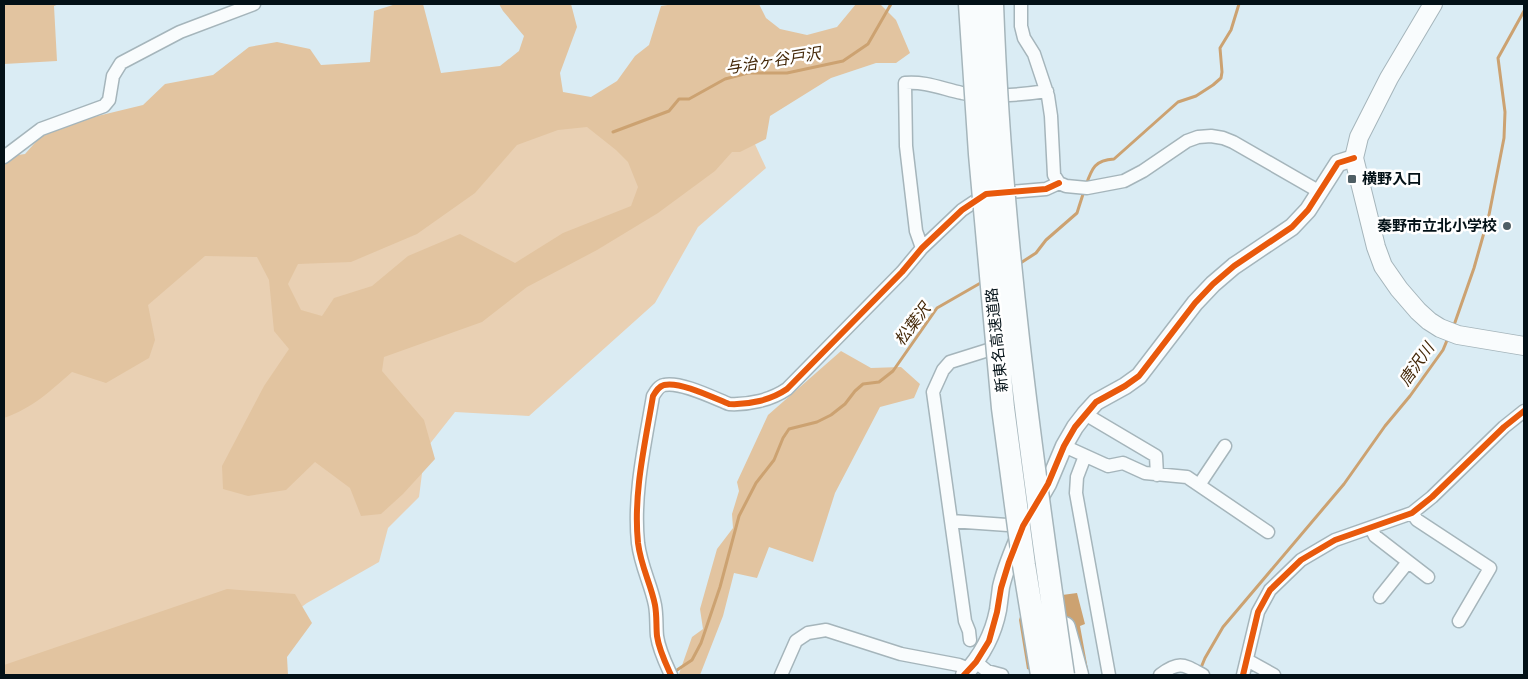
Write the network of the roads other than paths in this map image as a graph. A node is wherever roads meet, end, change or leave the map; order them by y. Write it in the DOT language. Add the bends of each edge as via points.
graph roads {
  1 [pos="254,4"];
  2 [pos="970,4"];
  3 [pos="992,4"];
  4 [pos="1021,4"];
  5 [pos="1433,4"];
  6 [pos="1046,91"];
  7 [pos="4,157"];
  8 [pos="1354,158"];
  9 [pos="1059,183"];
  10 [pos="1320,192"];
  11 [pos="922,248"];
  12 [pos="1023,339"];
  13 [pos="1524,346"];
  14 [pos="1524,410"];
  15 [pos="1085,414"];
  16 [pos="1064,446"];
  17 [pos="1225,446"];
  18 [pos="1085,456"];
  19 [pos="1157,475"];
  20 [pos="1199,486"];
  21 [pos="1412,513"];
  22 [pos="950,521"];
  23 [pos="1023,526"];
  24 [pos="1372,528"];
  25 [pos="1268,532"];
  26 [pos="1045,555"];
  27 [pos="1408,562"];
  28 [pos="1428,577"];
  29 [pos="1380,597"];
  30 [pos="1459,621"];
  31 [pos="970,640"];
  32 [pos="1247,660"];
  33 [pos="970,669"];
  34 [pos="670,675"];
  35 [pos="781,675"];
  36 [pos="1002,675"];
  37 [pos="1042,675"];
  38 [pos="1062,675"];
  39 [pos="1077,675"];
  40 [pos="1109,675"];
  41 [pos="1160,675"];
  42 [pos="1204,675"];
  43 [pos="1243,675"];
  44 [pos="1274,675"];
  1 -- 7 [label="street" via="180,32 121,63 113,76 109,100 104,106 41,128"];
  2 -- 37 [label="highway, 新東名高速道路, bridge" via="1003,408"];
  3 -- 26 [label="highway, 新東名高速道路, bridge" via="1012,288 1024,406"];
  4 -- 6 [label="street" via="1024,38 1034,54"];
  5 -- 8 [label="main road" via="1359,136"];
  6 -- 9 [label="street" via="1051,116 1054,175"];
  6 -- 11 [label="street" via="990,96 926,84 905,84 906,146 916,231"];
  8 -- 10 [label="street" via="1338,163"];
  8 -- 13 [label="main road" via="1383,266 1418,311 1440,328 1458,335"];
  9 -- 10 [label="street" via="1082,188 1124,181 1186,141 1211,136 1233,142"];
  9 -- 11 [label="street" via="1046,189 986,194 962,210"];
  10 -- 15 [label="street" via="1292,227 1234,266 1201,297 1139,376 1096,402"];
  11 -- 34 [label="street" via="779,395 730,404 671,384 659,387 653,396 640,475 638,544 655,603 659,648"];
  12 -- 22 [label="street" via="950,362 933,392"];
  14 -- 21 [label="street"];
  15 -- 16 [label="street"];
  15 -- 19 [label="street" via="1156,456"];
  16 -- 18 [label="street"];
  16 -- 23 [label="street" via="1048,484"];
  17 -- 20 [label="street"];
  18 -- 19 [label="street" via="1108,466 1123,463 1145,474"];
  18 -- 40 [label="street" via="1077,477 1076,493"];
  19 -- 20 [label="street" via="1188,478"];
  20 -- 25 [label="street"];
  21 -- 24 [label="street"];
  21 -- 30 [label="street" via="1417,520 1490,568"];
  22 -- 23 [label="street"];
  22 -- 31 [label="street"];
  23 -- 33 [label="street" via="1008,562 989,641"];
  24 -- 27 [label="street" via="1375,536"];
  24 -- 32 [label="street" via="1335,540 1301,560 1270,590 1258,612"];
  26 -- 38 [label="highway, 新東名高速道路, bridge"];
  26 -- 39 [label="highway, bridge"];
  27 -- 28 [label="street"];
  27 -- 29 [label="street"];
  32 -- 43 [label="street"];
  32 -- 44 [label="street"];
  33 -- 35 [label="street" via="901,654 826,630 808,633 796,641"];
  33 -- 36 [label="street"];
  41 -- 42 [label="street" via="1171,667 1184,665"];
}
